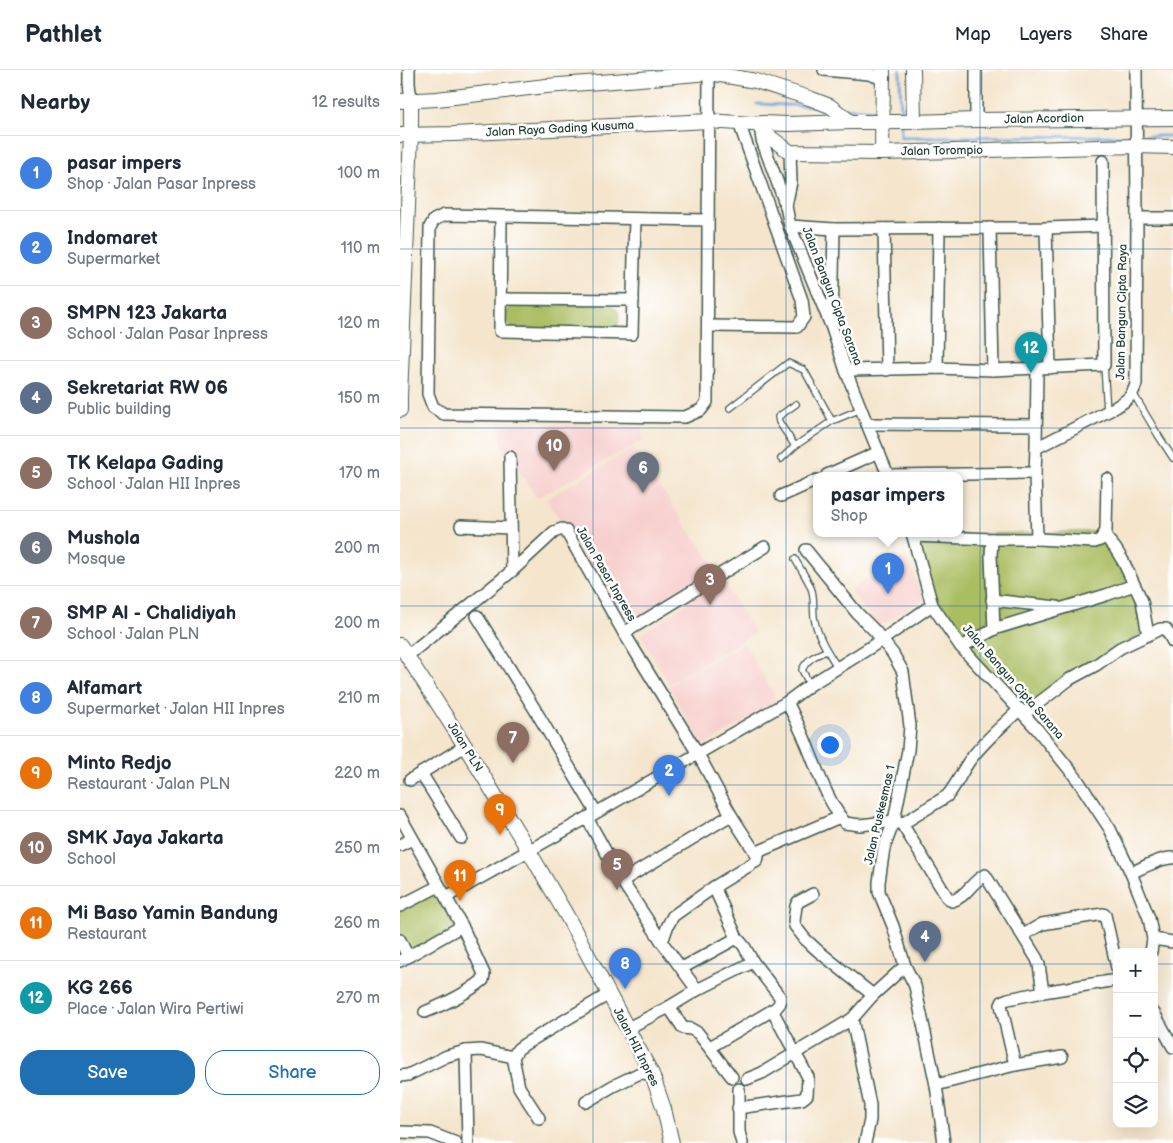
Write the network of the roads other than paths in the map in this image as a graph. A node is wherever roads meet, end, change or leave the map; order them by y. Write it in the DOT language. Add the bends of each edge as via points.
graph roads {
  1 [pos="409,70"];
  2 [pos="824,70"];
  3 [pos="914,70"];
  4 [pos="976,70"];
  5 [pos="1136,70"];
  6 [pos="710,73"];
  7 [pos="883,74"];
  8 [pos="640,75"];
  9 [pos="405,101"];
  10 [pos="884,116"];
  11 [pos="1173,118"];
  12 [pos="976,120"];
  13 [pos="1137,120"];
  14 [pos="709,121"];
  15 [pos="851,122"];
  16 [pos="911,122"];
  17 [pos="740,123"];
  18 [pos="761,126"];
  19 [pos="406,135"];
  20 [pos="1137,144"];
  21 [pos="1173,147"];
  22 [pos="790,152"];
  23 [pos="882,153"];
  24 [pos="1103,161"];
  25 [pos="404,198"];
  26 [pos="786,206"];
  27 [pos="501,216"];
  28 [pos="1137,218"];
  29 [pos="1173,218"];
  30 [pos="635,219"];
  31 [pos="708,220"];
  32 [pos="790,226"];
  33 [pos="1103,226"];
  34 [pos="940,228"];
  35 [pos="990,228"];
  36 [pos="1046,228"];
  37 [pos="834,229"];
  38 [pos="884,229"];
  39 [pos="403,275"];
  40 [pos="501,299"];
  41 [pos="633,300"];
  42 [pos="708,326"];
  43 [pos="832,328"];
  44 [pos="401,345"];
  45 [pos="1104,365"];
  46 [pos="937,368"];
  47 [pos="1050,368"];
  48 [pos="1037,369"];
  49 [pos="887,370"];
  50 [pos="993,370"];
  51 [pos="846,371"];
  52 [pos="1133,393"];
  53 [pos="400,398"];
  54 [pos="796,404"];
  55 [pos="400,408"];
  56 [pos="730,408"];
  57 [pos="861,409"];
  58 [pos="1107,412"];
  59 [pos="832,421"];
  60 [pos="867,424"];
  61 [pos="1036,425"];
  62 [pos="795,446"];
  63 [pos="1036,448"];
  64 [pos="879,452"];
  65 [pos="510,457"];
  66 [pos="1173,458"];
  67 [pos="781,459"];
  68 [pos="834,472"];
  69 [pos="887,472"];
  70 [pos="1035,473"];
  71 [pos="963,474"];
  72 [pos="1107,479"];
  73 [pos="813,482"];
  74 [pos="781,496"];
  75 [pos="461,526"];
  76 [pos="511,528"];
  77 [pos="1104,535"];
  78 [pos="913,537"];
  79 [pos="960,537"];
  80 [pos="992,539"];
  81 [pos="1037,539"];
  82 [pos="765,547"];
  83 [pos="806,550"];
  84 [pos="794,559"];
  85 [pos="512,571"];
  86 [pos="1134,585"];
  87 [pos="992,600"];
  88 [pos="932,606"];
  89 [pos="1063,608"];
  90 [pos="477,616"];
  91 [pos="994,629"];
  92 [pos="624,633"];
  93 [pos="1148,635"];
  94 [pos="882,640"];
  95 [pos="1173,642"];
  96 [pos="961,647"];
  97 [pos="404,650"];
  98 [pos="826,651"];
  99 [pos="838,668"];
  100 [pos="810,685"];
  101 [pos="787,702"];
  102 [pos="1022,712"];
  103 [pos="465,746"];
  104 [pos="698,754"];
  105 [pos="421,773"];
  106 [pos="410,780"];
  107 [pos="592,815"];
  108 [pos="731,815"];
  109 [pos="400,816"];
  110 [pos="840,817"];
  111 [pos="898,823"];
  112 [pos="461,838"];
  113 [pos="412,839"];
  114 [pos="400,845"];
  115 [pos="529,851"];
  116 [pos="756,852"];
  117 [pos="1173,858"];
  118 [pos="1131,873"];
  119 [pos="622,881"];
  120 [pos="439,886"];
  121 [pos="714,888"];
  122 [pos="813,894"];
  123 [pos="446,897"];
  124 [pos="400,906"];
  125 [pos="462,926"];
  126 [pos="1023,935"];
  127 [pos="737,938"];
  128 [pos="1153,939"];
  129 [pos="400,940"];
  130 [pos="662,942"];
  131 [pos="1173,942"];
  132 [pos="1152,948"];
  133 [pos="1113,950"];
  134 [pos="404,959"];
  135 [pos="753,962"];
  136 [pos="905,966"];
  137 [pos="682,968"];
  138 [pos="1113,981"];
  139 [pos="697,990"];
  140 [pos="1043,992"];
  141 [pos="609,994"];
  142 [pos="873,995"];
  143 [pos="669,1007"];
  144 [pos="772,1010"];
  145 [pos="425,1012"];
  146 [pos="852,1019"];
  147 [pos="1158,1019"];
  148 [pos="628,1028"];
  149 [pos="1173,1046"];
  150 [pos="710,1047"];
  151 [pos="466,1051"];
  152 [pos="796,1053"];
  153 [pos="512,1057"];
  154 [pos="1062,1057"];
  155 [pos="1015,1065"];
  156 [pos="652,1074"];
  157 [pos="400,1076"];
  158 [pos="732,1078"];
  159 [pos="747,1079"];
  160 [pos="936,1085"];
  161 [pos="739,1090"];
  162 [pos="586,1102"];
  163 [pos="738,1108"];
  164 [pos="539,1118"];
  165 [pos="400,1132"];
  166 [pos="440,1140"];
  167 [pos="456,1143"];
  168 [pos="468,1143"];
  169 [pos="672,1143"];
  170 [pos="742,1143"];
  171 [pos="865,1143"];
  172 [pos="944,1143"];
  1 -- 9 [label="street"];
  2 -- 7 [label="street"];
  3 -- 16 [label="street"];
  4 -- 12 [label="street"];
  5 -- 13 [label="street, Jalan Bangun Cipta Raya"];
  6 -- 8 [label="street"];
  6 -- 14 [label="street"];
  6 -- 15 [label="street" via="756,81 809,98 834,109"];
  7 -- 10 [label="street"];
  8 -- 9 [label="street"];
  9 -- 19 [label="street"];
  10 -- 15 [label="street"];
  10 -- 16 [label="street"];
  10 -- 23 [label="street"];
  11 -- 13 [label="street, Jalan Acordion"];
  12 -- 13 [label="street, Jalan Acordion"];
  12 -- 16 [label="street, Jalan Acordion"];
  13 -- 20 [label="street, Jalan Bangun Cipta Raya"];
  14 -- 17 [label="street"];
  14 -- 19 [label="street, Jalan Raya Gading Kusuma"];
  14 -- 31 [label="street"];
  15 -- 18 [label="street"];
  17 -- 18 [label="street"];
  17 -- 42 [label="street" via="802,300 804,316 797,327"];
  18 -- 22 [label="street"];
  18 -- 26 [label="street, Jalan Bangun Cipta Sarana" via="762,140"];
  19 -- 25 [label="street"];
  20 -- 21 [label="street, Jalan Torompio"];
  20 -- 23 [label="street, Jalan Torompio"];
  20 -- 28 [label="street, Jalan Bangun Cipta Raya"];
  22 -- 23 [label="street, Jalan Torompio"];
  22 -- 26 [label="street" via="791,182"];
  24 -- 33 [label="street"];
  25 -- 39 [label="street"];
  26 -- 32 [label="street, Jalan Bangun Cipta Sarana"];
  27 -- 30 [label="street"];
  27 -- 40 [label="street"];
  27 -- 42 [label="street" via="444,215 434,220 430,227 428,394 433,407 444,414 685,417 701,410 707,402"];
  28 -- 29 [label="street"];
  28 -- 52 [label="street, Jalan Bangun Cipta Raya" via="1136,384"];
  30 -- 31 [label="street"];
  30 -- 41 [label="street"];
  31 -- 42 [label="street"];
  32 -- 37 [label="street"];
  32 -- 43 [label="street, Jalan Bangun Cipta Sarana"];
  33 -- 36 [label="street"];
  33 -- 45 [label="street"];
  34 -- 35 [label="street"];
  34 -- 38 [label="street"];
  34 -- 46 [label="street"];
  35 -- 36 [label="street"];
  35 -- 50 [label="street"];
  36 -- 47 [label="street"];
  37 -- 38 [label="street"];
  37 -- 43 [label="street"];
  38 -- 49 [label="street"];
  39 -- 44 [label="street"];
  40 -- 41 [label="street"];
  40 -- 41 [label="street" via="500,331 632,334"];
  43 -- 51 [label="street, Jalan Bangun Cipta Sarana"];
  44 -- 53 [label="street"];
  45 -- 47 [label="street"];
  45 -- 58 [label="lane"];
  46 -- 49 [label="street"];
  46 -- 50 [label="street"];
  47 -- 48 [label="street"];
  48 -- 50 [label="street"];
  48 -- 61 [label="street"];
  49 -- 51 [label="street"];
  51 -- 57 [label="street, Jalan Bangun Cipta Sarana"];
  52 -- 58 [label="street, Jalan Bangun Cipta Raya"];
  52 -- 66 [label="lane"];
  53 -- 55 [label="street"];
  54 -- 62 [label="lane" via="778,416"];
  56 -- 59 [label="lane" via="788,363 804,370"];
  57 -- 59 [label="lane"];
  57 -- 60 [label="street, Jalan Bangun Cipta Sarana"];
  58 -- 63 [label="street, Jalan Bangun Cipta Raya"];
  59 -- 62 [label="lane"];
  60 -- 61 [label="street"];
  60 -- 64 [label="street, Jalan Bangun Cipta Sarana"];
  61 -- 63 [label="street"];
  62 -- 67 [label="lane"];
  63 -- 70 [label="street"];
  64 -- 68 [label="street"];
  64 -- 69 [label="street, Jalan Bangun Cipta Sarana"];
  65 -- 76 [label="street"];
  70 -- 71 [label="street"];
  70 -- 81 [label="street"];
  72 -- 77 [label="street"];
  73 -- 74 [label="street"];
  75 -- 76 [label="street"];
  76 -- 85 [label="street"];
  77 -- 81 [label="street" via="1095,542"];
  77 -- 86 [label="street" via="1123,561"];
  78 -- 88 [label="street, Jalan Bangun Cipta Sarana"];
  79 -- 80 [label="street"];
  80 -- 81 [label="street"];
  80 -- 87 [label="street"];
  82 -- 92 [label="street"];
  83 -- 94 [label="street, Jalan Puskesmas 1"];
  84 -- 98 [label="lane" via="812,589 814,622"];
  85 -- 92 [label="street, Jalan Pasar Inpress" via="554,532 566,531"];
  85 -- 97 [label="street, Jalan Pasar Inpress"];
  86 -- 89 [label="street"];
  86 -- 93 [label="street" via="1142,601"];
  87 -- 89 [label="street"];
  87 -- 91 [label="street"];
  88 -- 94 [label="street"];
  88 -- 96 [label="street, Jalan Bangun Cipta Sarana"];
  89 -- 91 [label="street"];
  90 -- 107 [label="street" via="534,708"];
  91 -- 96 [label="street"];
  92 -- 104 [label="street, Jalan Pasar Inpress"];
  93 -- 95 [label="street" via="1160,629 1166,630"];
  93 -- 102 [label="street" via="1070,678"];
  94 -- 99 [label="street"];
  94 -- 111 [label="street, Jalan Puskesmas 1" via="903,672 910,726"];
  96 -- 102 [label="street, Jalan Bangun Cipta Sarana"];
  97 -- 103 [label="street, Jalan PLN"];
  98 -- 99 [label="lane"];
  98 -- 100 [label="lane" via="804,664 802,670"];
  99 -- 100 [label="street"];
  100 -- 101 [label="street"];
  101 -- 104 [label="street"];
  101 -- 110 [label="street"];
  102 -- 111 [label="street" via="979,748 947,796"];
  102 -- 118 [label="street, Jalan Bangun Cipta Sarana" via="1077,780 1110,829"];
  103 -- 105 [label="street"];
  103 -- 115 [label="street, Jalan PLN"];
  104 -- 107 [label="street"];
  104 -- 108 [label="street, Jalan Pasar Inpress"];
  105 -- 106 [label="street"];
  105 -- 112 [label="street"];
  107 -- 115 [label="street"];
  107 -- 119 [label="street"];
  108 -- 116 [label="street, Jalan Pasar Inpress"];
  108 -- 119 [label="street"];
  109 -- 113 [label="street"];
  110 -- 111 [label="street" via="845,823 860,825"];
  110 -- 116 [label="street"];
  111 -- 126 [label="street" via="947,897 952,901 958,899 985,875"];
  111 -- 136 [label="street, Jalan Puskesmas 1" via="884,848 879,892"];
  113 -- 114 [label="street"];
  113 -- 120 [label="street"];
  115 -- 123 [label="street"];
  115 -- 141 [label="street, Jalan HII Inpres"];
  116 -- 121 [label="street" via="755,862"];
  117 -- 118 [label="street" via="1162,859"];
  118 -- 128 [label="street, Jalan Bangun Cipta Sarana" via="1150,918"];
  119 -- 130 [label="street"];
  120 -- 123 [label="street"];
  120 -- 124 [label="street"];
  121 -- 127 [label="street"];
  121 -- 130 [label="street" via="674,916"];
  122 -- 142 [label="street" via="798,902 795,926 817,950"];
  123 -- 125 [label="street"];
  125 -- 134 [label="street"];
  125 -- 145 [label="street" via="484,977 458,996"];
  126 -- 133 [label="street" via="1042,924 1103,914"];
  126 -- 140 [label="street" via="1037,959"];
  127 -- 135 [label="street"];
  127 -- 137 [label="street"];
  128 -- 131 [label="street"];
  128 -- 132 [label="street, Jalan Bangun Cipta Sarana"];
  129 -- 134 [label="street"];
  130 -- 137 [label="street"];
  135 -- 139 [label="street"];
  135 -- 144 [label="street" via="780,997 780,1003"];
  136 -- 142 [label="street"];
  136 -- 160 [label="street, Jalan Puskesmas 1" via="915,986"];
  137 -- 139 [label="street"];
  138 -- 140 [label="street"];
  139 -- 143 [label="street"];
  140 -- 155 [label="street" via="1008,999 1001,1005"];
  141 -- 148 [label="street, Jalan HII Inpres"];
  141 -- 153 [label="street" via="525,1044"];
  142 -- 146 [label="street"];
  143 -- 148 [label="street"];
  143 -- 150 [label="street" via="683,1028 698,1033"];
  144 -- 150 [label="street"];
  144 -- 152 [label="street"];
  146 -- 152 [label="street"];
  146 -- 171 [label="street" via="870,1105"];
  147 -- 149 [label="street"];
  148 -- 156 [label="street, Jalan HII Inpres"];
  150 -- 158 [label="street"];
  151 -- 153 [label="street" via="482,1050"];
  151 -- 157 [label="street"];
  151 -- 168 [label="street"];
  152 -- 159 [label="street"];
  152 -- 163 [label="street" via="808,1077 807,1096"];
  153 -- 164 [label="street" via="519,1087"];
  154 -- 155 [label="street"];
  155 -- 160 [label="street"];
  156 -- 162 [label="street" via="640,1073"];
  156 -- 169 [label="street, Jalan HII Inpres"];
  158 -- 159 [label="street" via="740,1073"];
  158 -- 161 [label="street" via="731,1084"];
  159 -- 161 [label="street" via="747,1085"];
  160 -- 172 [label="street, Jalan Puskesmas 1"];
  161 -- 163 [label="street"];
  163 -- 170 [label="street"];
  165 -- 166 [label="street" via="430,1133"];
  166 -- 167 [label="street"];
}
